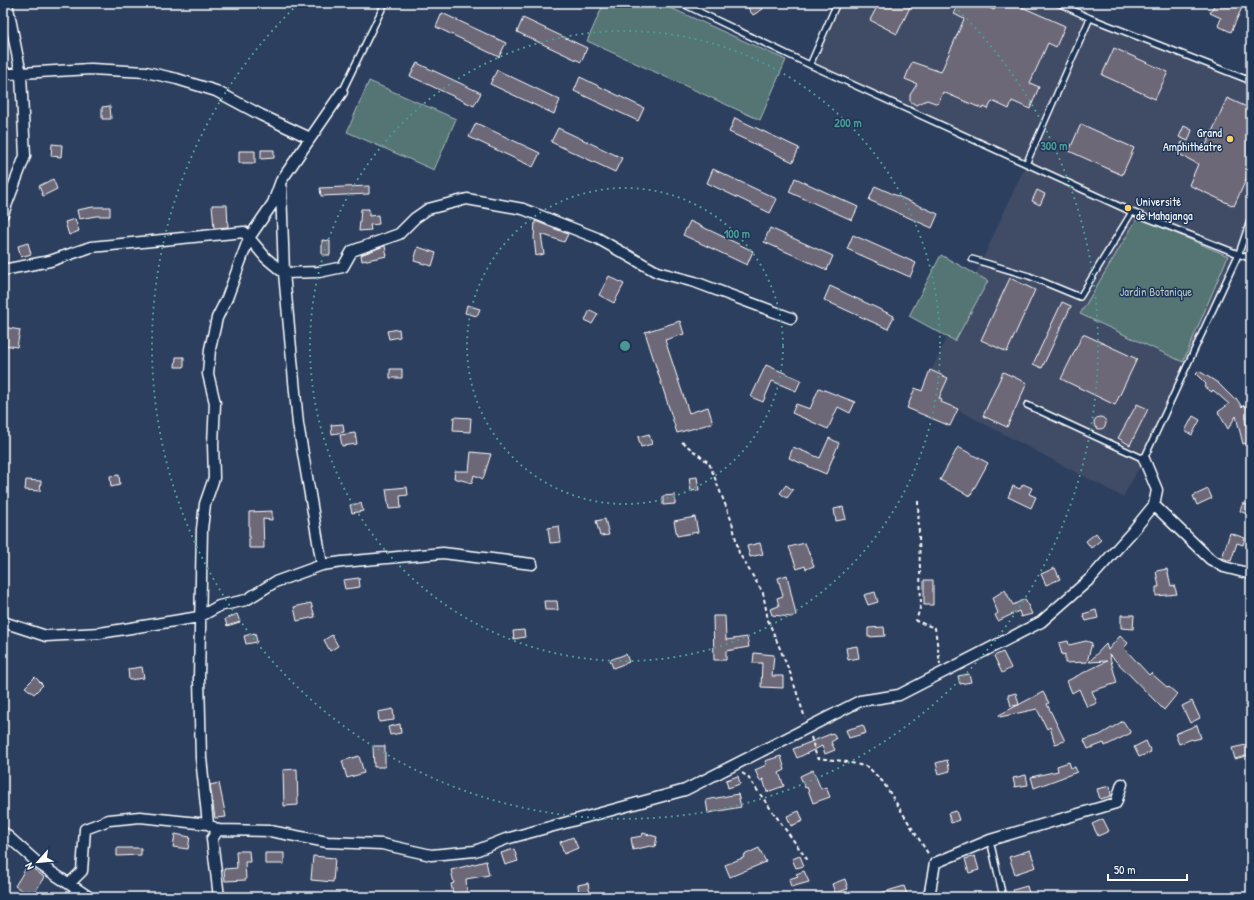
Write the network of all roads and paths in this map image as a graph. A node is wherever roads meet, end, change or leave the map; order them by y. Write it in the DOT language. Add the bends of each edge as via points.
graph roads {
  1 [pos="6,3"];
  2 [pos="385,3"];
  3 [pos="681,3"];
  4 [pos="837,3"];
  5 [pos="1058,3"];
  6 [pos="3,7"];
  7 [pos="1090,18"];
  8 [pos="810,65"];
  9 [pos="3,74"];
  10 [pos="21,74"];
  11 [pos="1251,81"];
  12 [pos="342,92"];
  13 [pos="310,138"];
  14 [pos="1027,162"];
  15 [pos="281,181"];
  16 [pos="1132,212"];
  17 [pos="3,214"];
  18 [pos="1251,218"];
  19 [pos="249,238"];
  20 [pos="1238,254"];
  21 [pos="972,259"];
  22 [pos="1251,259"];
  23 [pos="3,270"];
  24 [pos="284,273"];
  25 [pos="791,318"];
  26 [pos="1027,405"];
  27 [pos="682,442"];
  28 [pos="1144,459"];
  29 [pos="918,501"];
  30 [pos="1154,505"];
  31 [pos="532,564"];
  32 [pos="322,566"];
  33 [pos="1251,574"];
  34 [pos="200,618"];
  35 [pos="3,622"];
  36 [pos="941,673"];
  37 [pos="808,727"];
  38 [pos="730,766"];
  39 [pos="1122,784"];
  40 [pos="208,824"];
  41 [pos="218,830"];
  42 [pos="3,832"];
  43 [pos="990,840"];
  44 [pos="809,862"];
  45 [pos="935,863"];
  46 [pos="68,884"];
  47 [pos="89,897"];
  48 [pos="219,897"];
  49 [pos="929,897"];
  50 [pos="1003,897"];
  1 -- 6 [label="street"];
  1 -- 10 [label="street"];
  2 -- 12 [label="lane"];
  3 -- 8 [label="lane"];
  4 -- 8 [label="lane"];
  5 -- 7 [label="lane"];
  7 -- 11 [label="lane"];
  7 -- 14 [label="lane"];
  8 -- 14 [label="lane"];
  9 -- 10 [label="street"];
  10 -- 13 [label="street" via="92,69 146,72 169,77 216,91 261,116"];
  10 -- 17 [label="street" via="25,156"];
  12 -- 13 [label="street"];
  13 -- 15 [label="street"];
  14 -- 16 [label="lane"];
  15 -- 19 [label="street" via="273,203"];
  15 -- 24 [label="street"];
  16 -- 20 [label="lane"];
  16 -- 21 [label="lane" via="1080,297 1029,276"];
  18 -- 20 [label="lane"];
  19 -- 23 [label="street" via="244,232 91,247 50,261"];
  19 -- 24 [label="street" via="266,258"];
  19 -- 34 [label="street" via="228,298 217,318 210,349 208,374 215,403 214,478 205,504 202,529"];
  20 -- 22 [label="lane"];
  20 -- 28 [label="lane"];
  24 -- 25 [label="street" via="319,272 343,267 352,251 399,234 428,209 467,200 524,209 597,238 657,272 695,282"];
  24 -- 32 [label="street" via="298,424"];
  26 -- 28 [label="lane"];
  27 -- 37 [label="path" via="709,463 732,522 739,553 763,593 768,620 791,675"];
  28 -- 30 [label="street" via="1157,490"];
  29 -- 36 [label="path" via="921,605 916,621 935,628"];
  30 -- 33 [label="street" via="1210,560 1224,567"];
  30 -- 36 [label="street" via="1091,578 1041,622"];
  31 -- 32 [label="street" via="443,553"];
  32 -- 34 [label="street" via="275,582 246,600 219,606"];
  34 -- 35 [label="street" via="100,633 46,636"];
  34 -- 40 [label="street" via="201,758"];
  36 -- 37 [label="street" via="899,695 860,701"];
  37 -- 38 [label="street"];
  37 -- 45 [label="path" via="817,758 843,760 868,767 878,777"];
  38 -- 41 [label="street" via="684,790 506,839 475,851 431,855 382,844 327,842 270,831"];
  38 -- 44 [label="path" via="747,776"];
  39 -- 43 [label="street" via="1116,803"];
  40 -- 41 [label="street"];
  40 -- 46 [label="street" via="140,817 109,820 85,829 82,871"];
  41 -- 48 [label="street" via="212,839"];
  42 -- 46 [label="street" via="39,864"];
  43 -- 45 [label="street"];
  43 -- 50 [label="lane"];
  45 -- 49 [label="street"];
  46 -- 47 [label="street"];
}
